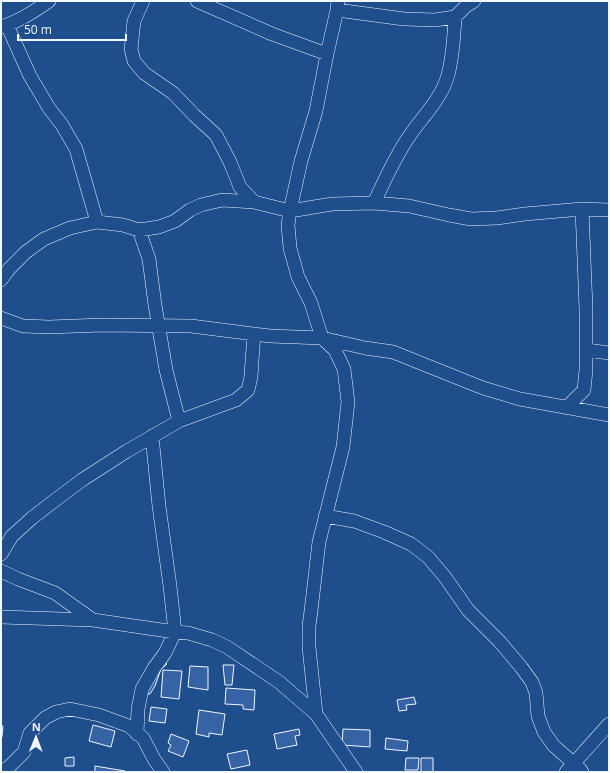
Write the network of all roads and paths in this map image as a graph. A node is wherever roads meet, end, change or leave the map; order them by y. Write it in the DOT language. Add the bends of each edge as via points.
graph roads {
  1 [pos="49,1"];
  2 [pos="143,1"];
  3 [pos="197,1"];
  4 [pos="474,1"];
  5 [pos="338,6"];
  6 [pos="455,17"];
  7 [pos="4,26"];
  8 [pos="327,54"];
  9 [pos="254,202"];
  10 [pos="374,203"];
  11 [pos="582,209"];
  12 [pos="609,210"];
  13 [pos="290,211"];
  14 [pos="97,222"];
  15 [pos="139,230"];
  16 [pos="1,280"];
  17 [pos="1,318"];
  18 [pos="158,325"];
  19 [pos="254,334"];
  20 [pos="322,338"];
  21 [pos="587,350"];
  22 [pos="609,353"];
  23 [pos="567,407"];
  24 [pos="609,415"];
  25 [pos="179,421"];
  26 [pos="152,436"];
  27 [pos="325,516"];
  28 [pos="1,554"];
  29 [pos="1,572"];
  30 [pos="1,617"];
  31 [pos="93,620"];
  32 [pos="175,632"];
  33 [pos="316,714"];
  34 [pos="609,724"];
  35 [pos="137,734"];
  36 [pos="574,769"];
  37 [pos="1,772"];
  38 [pos="163,772"];
  39 [pos="356,772"];
  1 -- 7 [label="street"];
  2 -- 9 [label="street" via="134,21 131,49 134,61 144,73 173,93 216,135 240,187"];
  3 -- 8 [label="street" via="272,34"];
  4 -- 6 [label="street"];
  5 -- 6 [label="street" via="404,19 434,20"];
  5 -- 8 [label="street"];
  6 -- 10 [label="street" via="448,76 439,96 409,136"];
  7 -- 14 [label="street" via="30,76 76,149"];
  8 -- 13 [label="street" via="316,111 301,160"];
  9 -- 13 [label="street"];
  9 -- 15 [label="street" via="222,200 201,205 158,227"];
  10 -- 11 [label="street" via="409,206 449,216 471,218 497,218"];
  10 -- 13 [label="street" via="332,204"];
  11 -- 12 [label="street"];
  11 -- 21 [label="street"];
  13 -- 20 [label="street" via="290,248"];
  14 -- 15 [label="street"];
  14 -- 16 [label="street" via="70,228 44,239 26,252"];
  15 -- 18 [label="street" via="149,259"];
  17 -- 18 [label="street" via="24,326"];
  18 -- 19 [label="street" via="191,326"];
  18 -- 25 [label="street"];
  19 -- 20 [label="street"];
  19 -- 25 [label="street" via="248,390 236,400"];
  20 -- 23 [label="street" via="393,352 483,388 520,399"];
  20 -- 27 [label="street" via="335,350 344,369 348,402 343,448"];
  21 -- 22 [label="street"];
  21 -- 23 [label="street" via="584,390"];
  23 -- 24 [label="street"];
  25 -- 26 [label="street"];
  26 -- 28 [label="street" via="82,480 32,518 12,536"];
  26 -- 32 [label="street"];
  27 -- 33 [label="street" via="319,542 309,626"];
  27 -- 36 [label="street" via="354,521 384,532 411,544 428,557 468,610 500,642 532,682 536,693 538,716 544,732"];
  29 -- 31 [label="street" via="55,593"];
  30 -- 31 [label="street"];
  31 -- 32 [label="street"];
  32 -- 33 [label="street" via="188,633 227,647 279,682"];
  32 -- 35 [label="street" via="165,653 142,688"];
  33 -- 39 [label="street"];
  34 -- 36 [label="street"];
  35 -- 37 [label="street" via="129,726 99,715 70,709 56,712 45,718 30,734 24,752"];
  35 -- 38 [label="street" via="143,738"];
}
